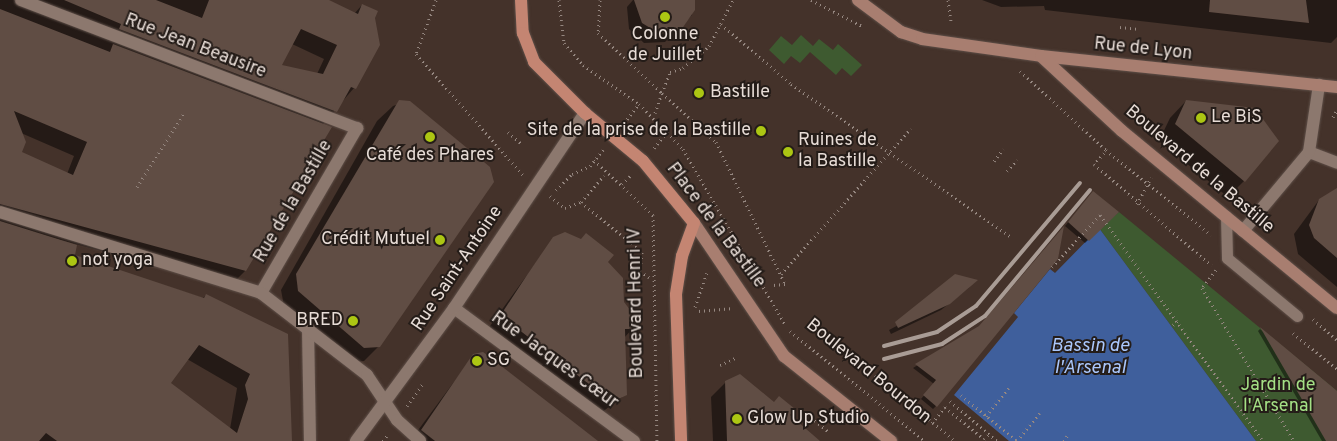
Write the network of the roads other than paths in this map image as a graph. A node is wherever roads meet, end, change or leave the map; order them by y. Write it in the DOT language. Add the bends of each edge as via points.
graph roads {
  1 [pos="21,0"];
  2 [pos="521,0"];
  3 [pos="858,0"];
  4 [pos="1041,56"];
  5 [pos="1319,86"];
  6 [pos="1337,87"];
  7 [pos="585,113"];
  8 [pos="357,128"];
  9 [pos="1309,152"];
  10 [pos="1337,163"];
  11 [pos="0,212"];
  12 [pos="1226,216"];
  13 [pos="694,222"];
  14 [pos="1243,231"];
  15 [pos="260,293"];
  16 [pos="454,308"];
  17 [pos="1337,308"];
  18 [pos="1297,316"];
  19 [pos="308,328"];
  20 [pos="384,402"];
  21 [pos="310,441"];
  22 [pos="356,441"];
  23 [pos="420,441"];
  24 [pos="634,441"];
  25 [pos="681,441"];
  26 [pos="891,441"];
  1 -- 8 [label="street, Rue Jean Beausire"];
  2 -- 7 [label="main road, Place de la Bastille" via="523,34 534,62"];
  3 -- 4 [label="main road, Rue de Lyon" via="901,32 946,43"];
  4 -- 5 [label="main road, Rue de Lyon"];
  4 -- 12 [label="main road, Boulevard de la Bastille" via="1122,130"];
  5 -- 6 [label="main road, Rue de Lyon"];
  5 -- 9 [label="street"];
  7 -- 13 [label="main road, Place de la Bastille" via="643,161"];
  7 -- 16 [label="street, Rue Saint-Antoine"];
  8 -- 15 [label="street, Rue de la Bastille"];
  9 -- 10 [label="street"];
  9 -- 14 [label="street"];
  11 -- 15 [label="street"];
  12 -- 14 [label="main road, Boulevard de la Bastille"];
  12 -- 18 [label="lane" via="1224,245 1227,258"];
  13 -- 25 [label="main road" via="682,256 676,295"];
  13 -- 26 [label="main road, Place de la Bastille" via="784,356"];
  14 -- 17 [label="main road, Boulevard de la Bastille"];
  15 -- 19 [label="street"];
  16 -- 20 [label="street, Rue Saint-Antoine"];
  16 -- 24 [label="street, Rue Jacques Cœur"];
  19 -- 20 [label="street" via="367,376"];
  19 -- 21 [label="street"];
  20 -- 22 [label="street, Rue Saint-Antoine"];
  20 -- 23 [label="street" via="397,420"];
}
